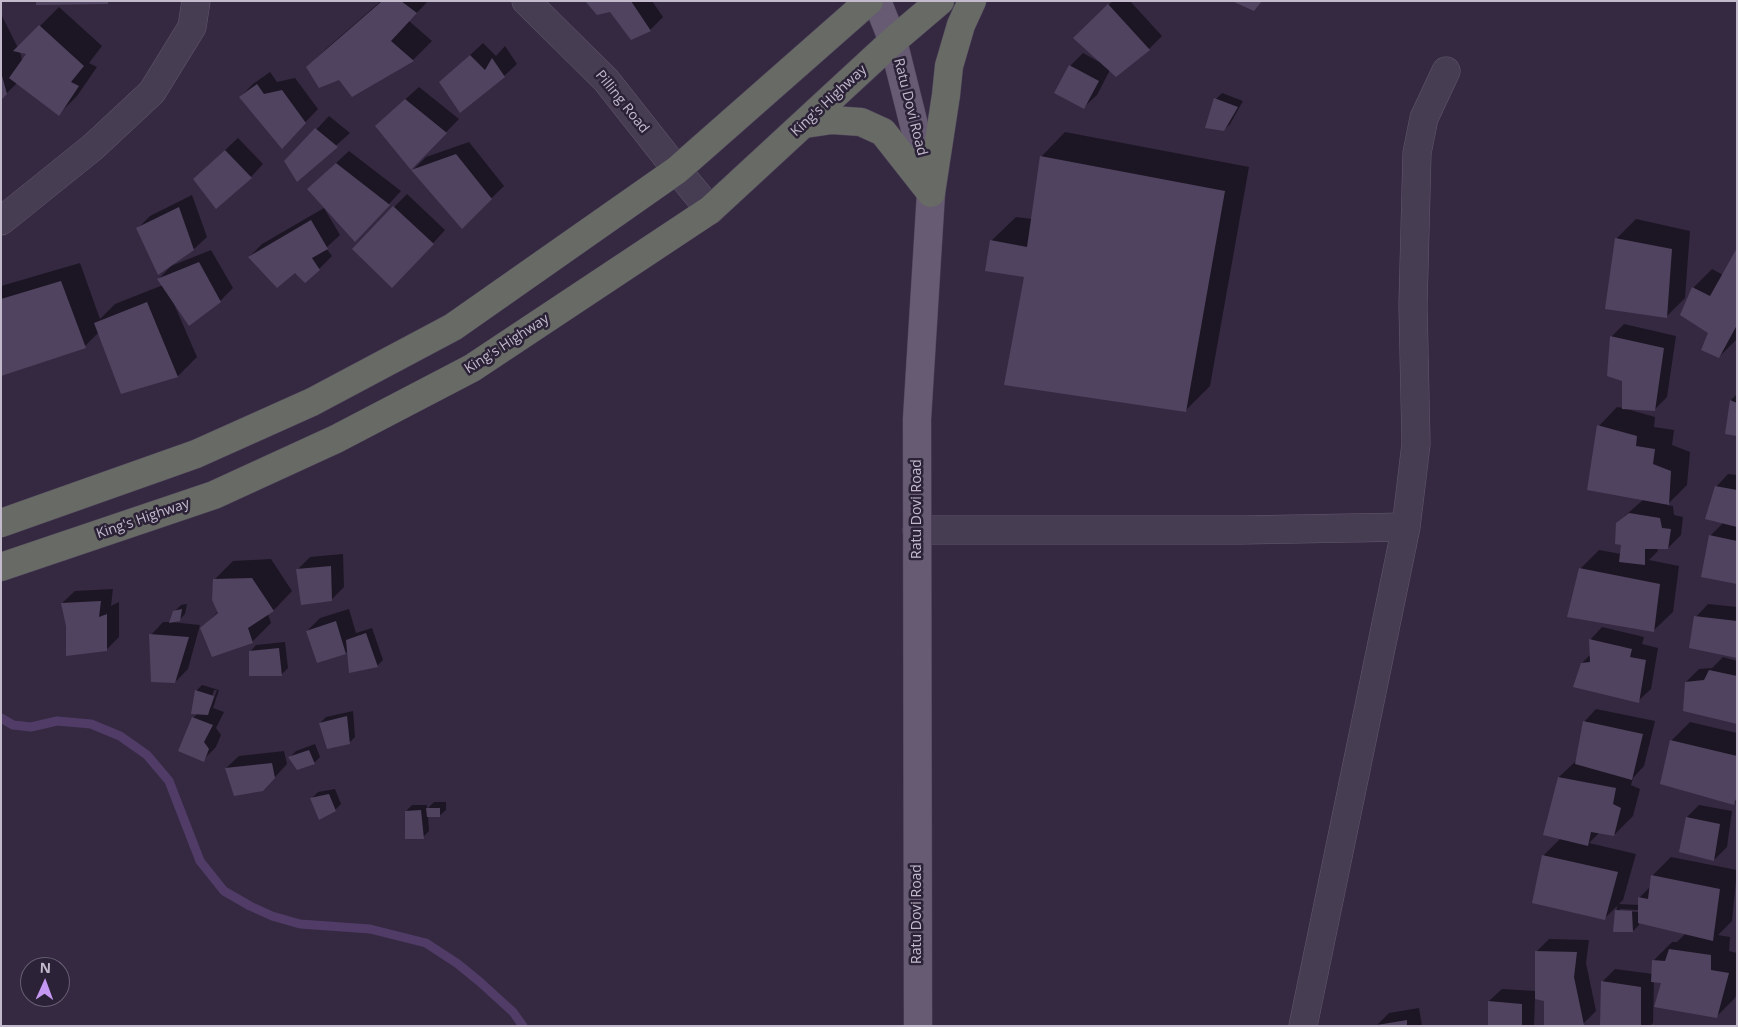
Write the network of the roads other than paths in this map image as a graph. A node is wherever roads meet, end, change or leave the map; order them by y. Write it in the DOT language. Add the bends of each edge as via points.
graph roads {
  1 [pos="196,1"];
  2 [pos="526,1"];
  3 [pos="869,1"];
  4 [pos="877,1"];
  5 [pos="940,1"];
  6 [pos="972,1"];
  7 [pos="893,41"];
  8 [pos="1446,71"];
  9 [pos="805,124"];
  10 [pos="677,170"];
  11 [pos="931,193"];
  12 [pos="710,210"];
  13 [pos="1,221"];
  14 [pos="1,523"];
  15 [pos="1406,527"];
  16 [pos="917,530"];
  17 [pos="1,567"];
  18 [pos="918,1026"];
  19 [pos="1303,1026"];
  1 -- 13 [label="street" via="192,27 152,92 93,147"];
  2 -- 10 [label="street, Pilling Road" via="606,80"];
  3 -- 10 [label="highway"];
  4 -- 7 [label="main road, Ratu Dovi Road"];
  5 -- 7 [label="highway, King's Highway"];
  6 -- 11 [label="highway" via="949,66"];
  7 -- 9 [label="highway, King's Highway"];
  7 -- 11 [label="main road, Ratu Dovi Road"];
  8 -- 15 [label="street" via="1424,118 1417,152 1413,305 1416,444"];
  9 -- 11 [label="highway" via="832,120 861,122 883,132"];
  9 -- 12 [label="highway, King's Highway"];
  10 -- 12 [label="street, Pilling Road"];
  10 -- 14 [label="highway" via="453,327 312,402 196,454"];
  11 -- 16 [label="main road, Ratu Dovi Road" via="917,419"];
  12 -- 17 [label="highway, King's Highway" via="472,368 336,439 214,495"];
  15 -- 16 [label="street"];
  15 -- 19 [label="street"];
  16 -- 18 [label="main road, Ratu Dovi Road"];
}
